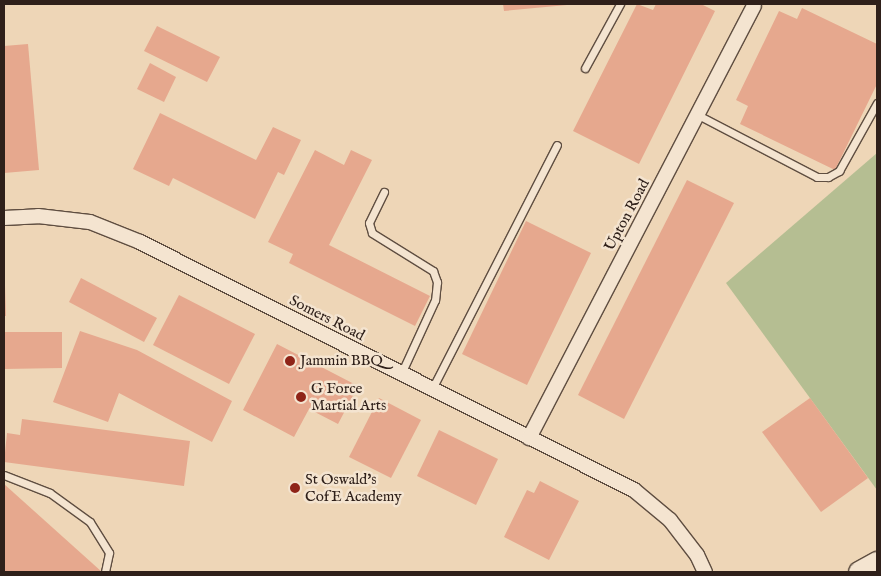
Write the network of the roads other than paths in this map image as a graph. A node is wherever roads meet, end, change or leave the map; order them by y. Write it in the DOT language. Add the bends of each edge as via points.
graph roads {
  1 [pos="620,4"];
  2 [pos="751,5"];
  3 [pos="585,68"];
  4 [pos="877,103"];
  5 [pos="698,115"];
  6 [pos="557,145"];
  7 [pos="384,192"];
  8 [pos="4,218"];
  9 [pos="401,374"];
  10 [pos="432,389"];
  11 [pos="529,438"];
  12 [pos="4,475"];
  13 [pos="877,562"];
  14 [pos="105,572"];
  15 [pos="705,572"];
  16 [pos="859,572"];
  1 -- 3 [label="lane"];
  2 -- 5 [label="street, Upton Road"];
  4 -- 5 [label="lane" via="839,171 828,177 817,177"];
  5 -- 11 [label="street, Upton Road"];
  6 -- 10 [label="lane"];
  7 -- 9 [label="lane" via="369,223 372,233 433,271 437,282 435,300"];
  8 -- 9 [label="street, Somers Road" via="38,216 90,222 140,242"];
  9 -- 10 [label="street, Somers Road"];
  10 -- 11 [label="street, Somers Road"];
  11 -- 15 [label="street, Somers Road" via="634,490 670,520 697,555"];
  12 -- 14 [label="lane" via="50,493 90,522 109,553"];
  13 -- 16 [label="street"];
}
